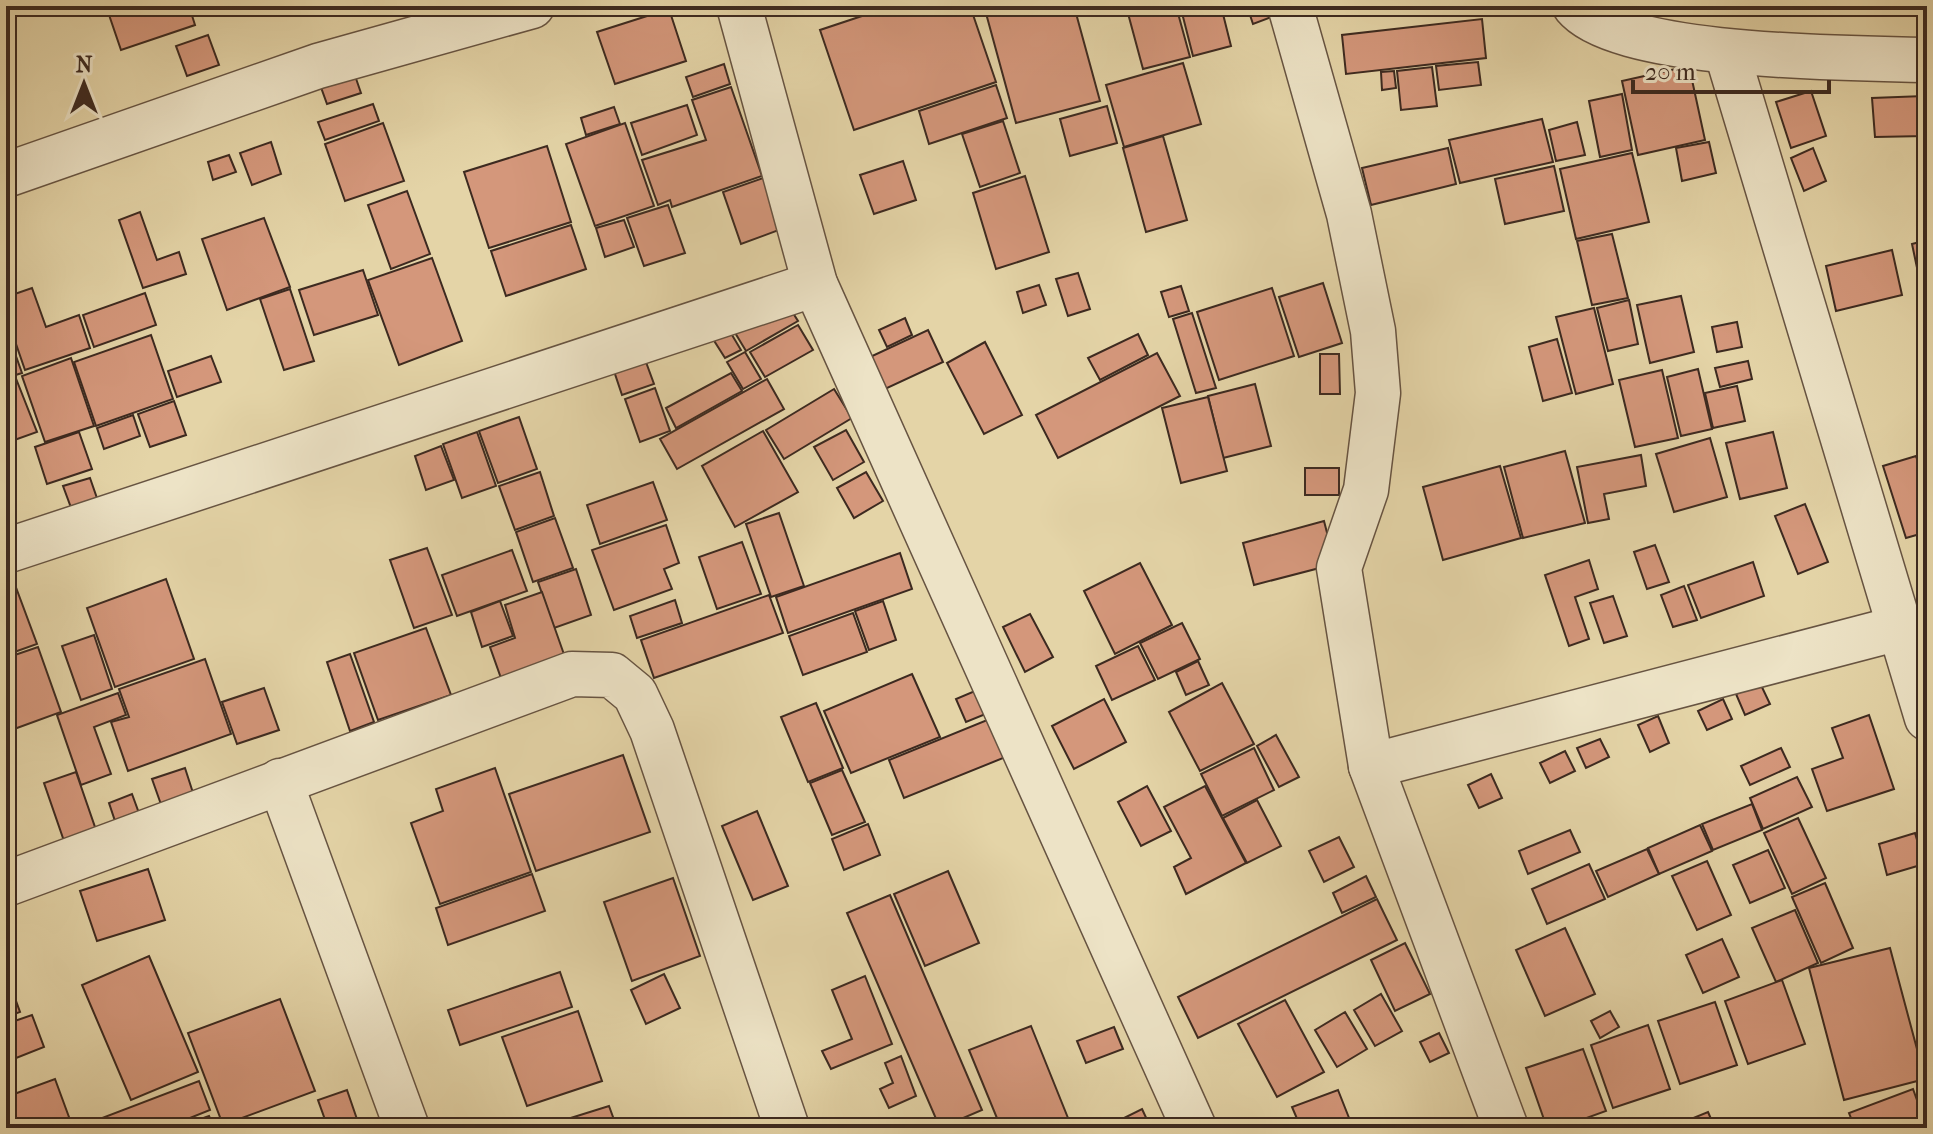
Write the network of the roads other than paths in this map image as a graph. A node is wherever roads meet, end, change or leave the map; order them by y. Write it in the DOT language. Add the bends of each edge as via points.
graph roads {
  1 [pos="532,6"];
  2 [pos="739,6"];
  3 [pos="1290,6"];
  4 [pos="1575,6"];
  5 [pos="1727,53"];
  6 [pos="1927,60"];
  7 [pos="6,175"];
  8 [pos="815,284"];
  9 [pos="6,551"];
  10 [pos="1899,628"];
  11 [pos="1927,718"];
  12 [pos="1371,766"];
  13 [pos="280,781"];
  14 [pos="6,884"];
  15 [pos="407,1128"];
  16 [pos="787,1128"];
  17 [pos="1194,1128"];
  18 [pos="1506,1128"];
  1 -- 7 [label="street" via="318,66"];
  2 -- 8 [label="street"];
  3 -- 12 [label="street" via="1349,214 1373,331 1378,393 1366,490 1339,568"];
  4 -- 5 [label="street" via="1607,26"];
  5 -- 6 [label="street"];
  5 -- 10 [label="street"];
  8 -- 9 [label="street"];
  8 -- 17 [label="street"];
  10 -- 11 [label="street"];
  10 -- 12 [label="street"];
  12 -- 18 [label="street"];
  13 -- 14 [label="street"];
  13 -- 15 [label="street"];
  13 -- 16 [label="street" via="572,674 612,675 635,694 652,730"];
}
